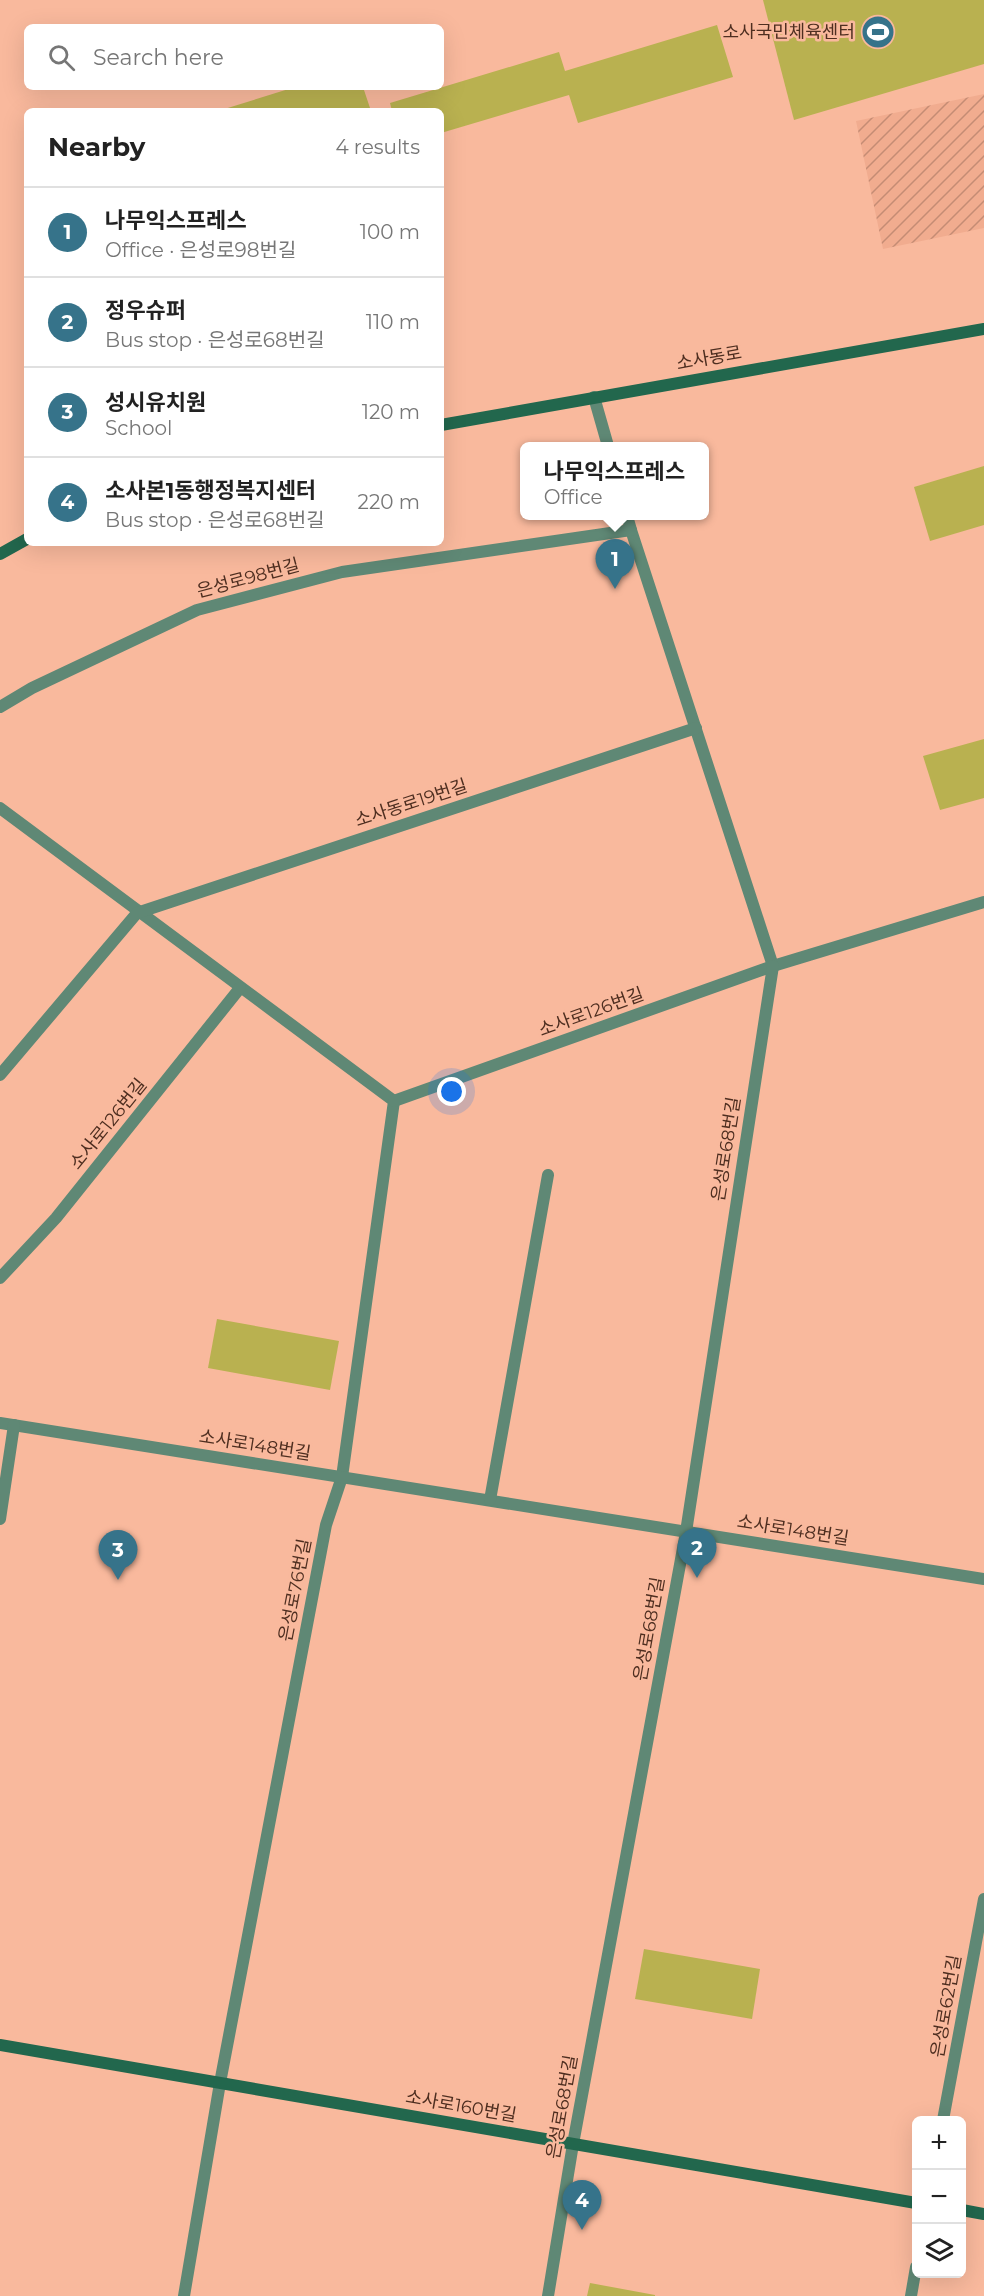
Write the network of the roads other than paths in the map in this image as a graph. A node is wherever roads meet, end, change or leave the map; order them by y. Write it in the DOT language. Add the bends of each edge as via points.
graph roads {
  1 [pos="984,329"];
  2 [pos="594,397"];
  3 [pos="444,424"];
  4 [pos="607,442"];
  5 [pos="628,520"];
  6 [pos="632,530"];
  7 [pos="24,541"];
  8 [pos="0,554"];
  9 [pos="0,707"];
  10 [pos="696,729"];
  11 [pos="0,808"];
  12 [pos="984,902"];
  13 [pos="137,913"];
  14 [pos="773,966"];
  15 [pos="240,988"];
  16 [pos="0,1074"];
  17 [pos="394,1101"];
  18 [pos="548,1175"];
  19 [pos="0,1278"];
  20 [pos="0,1423"];
  21 [pos="14,1425"];
  22 [pos="342,1477"];
  23 [pos="490,1500"];
  24 [pos="0,1519"];
  25 [pos="686,1532"];
  26 [pos="984,1579"];
  27 [pos="984,1900"];
  28 [pos="0,2045"];
  29 [pos="220,2083"];
  30 [pos="944,2116"];
  31 [pos="573,2144"];
  32 [pos="912,2202"];
  33 [pos="966,2211"];
  34 [pos="984,2214"];
  35 [pos="914,2278"];
  36 [pos="184,2296"];
  37 [pos="548,2296"];
  38 [pos="911,2296"];
  1 -- 2 [label="street, 소사동로"];
  2 -- 3 [label="street, 소사동로"];
  2 -- 4 [label="street"];
  5 -- 6 [label="street"];
  6 -- 9 [label="street, 은성로98번길" via="342,572 198,609"];
  6 -- 10 [label="street"];
  7 -- 8 [label="street"];
  10 -- 13 [label="street, 소사동로19번길"];
  10 -- 14 [label="street"];
  11 -- 13 [label="street"];
  12 -- 14 [label="street, 소사로126번길"];
  13 -- 15 [label="street"];
  13 -- 16 [label="street"];
  14 -- 17 [label="street, 소사로126번길"];
  14 -- 25 [label="street, 은성로68번길"];
  15 -- 17 [label="street"];
  15 -- 19 [label="street, 소사로126번길" via="56,1218"];
  17 -- 22 [label="street, 은성로76번길"];
  18 -- 23 [label="street"];
  20 -- 21 [label="street, 소사로148번길"];
  21 -- 22 [label="street, 소사로148번길"];
  21 -- 24 [label="street"];
  22 -- 23 [label="street, 소사로148번길"];
  22 -- 29 [label="street, 은성로76번길" via="326,1525"];
  23 -- 25 [label="street, 소사로148번길"];
  25 -- 26 [label="street, 소사로148번길"];
  25 -- 31 [label="street, 은성로68번길"];
  27 -- 30 [label="street, 은성로62번길"];
  28 -- 29 [label="street, 소사로160번길"];
  29 -- 31 [label="street, 소사로160번길"];
  29 -- 36 [label="street, 은성로76번길"];
  31 -- 32 [label="street, 소사로160번길"];
  31 -- 37 [label="street, 은성로68번길"];
  33 -- 34 [label="street"];
  35 -- 38 [label="street"];
}
